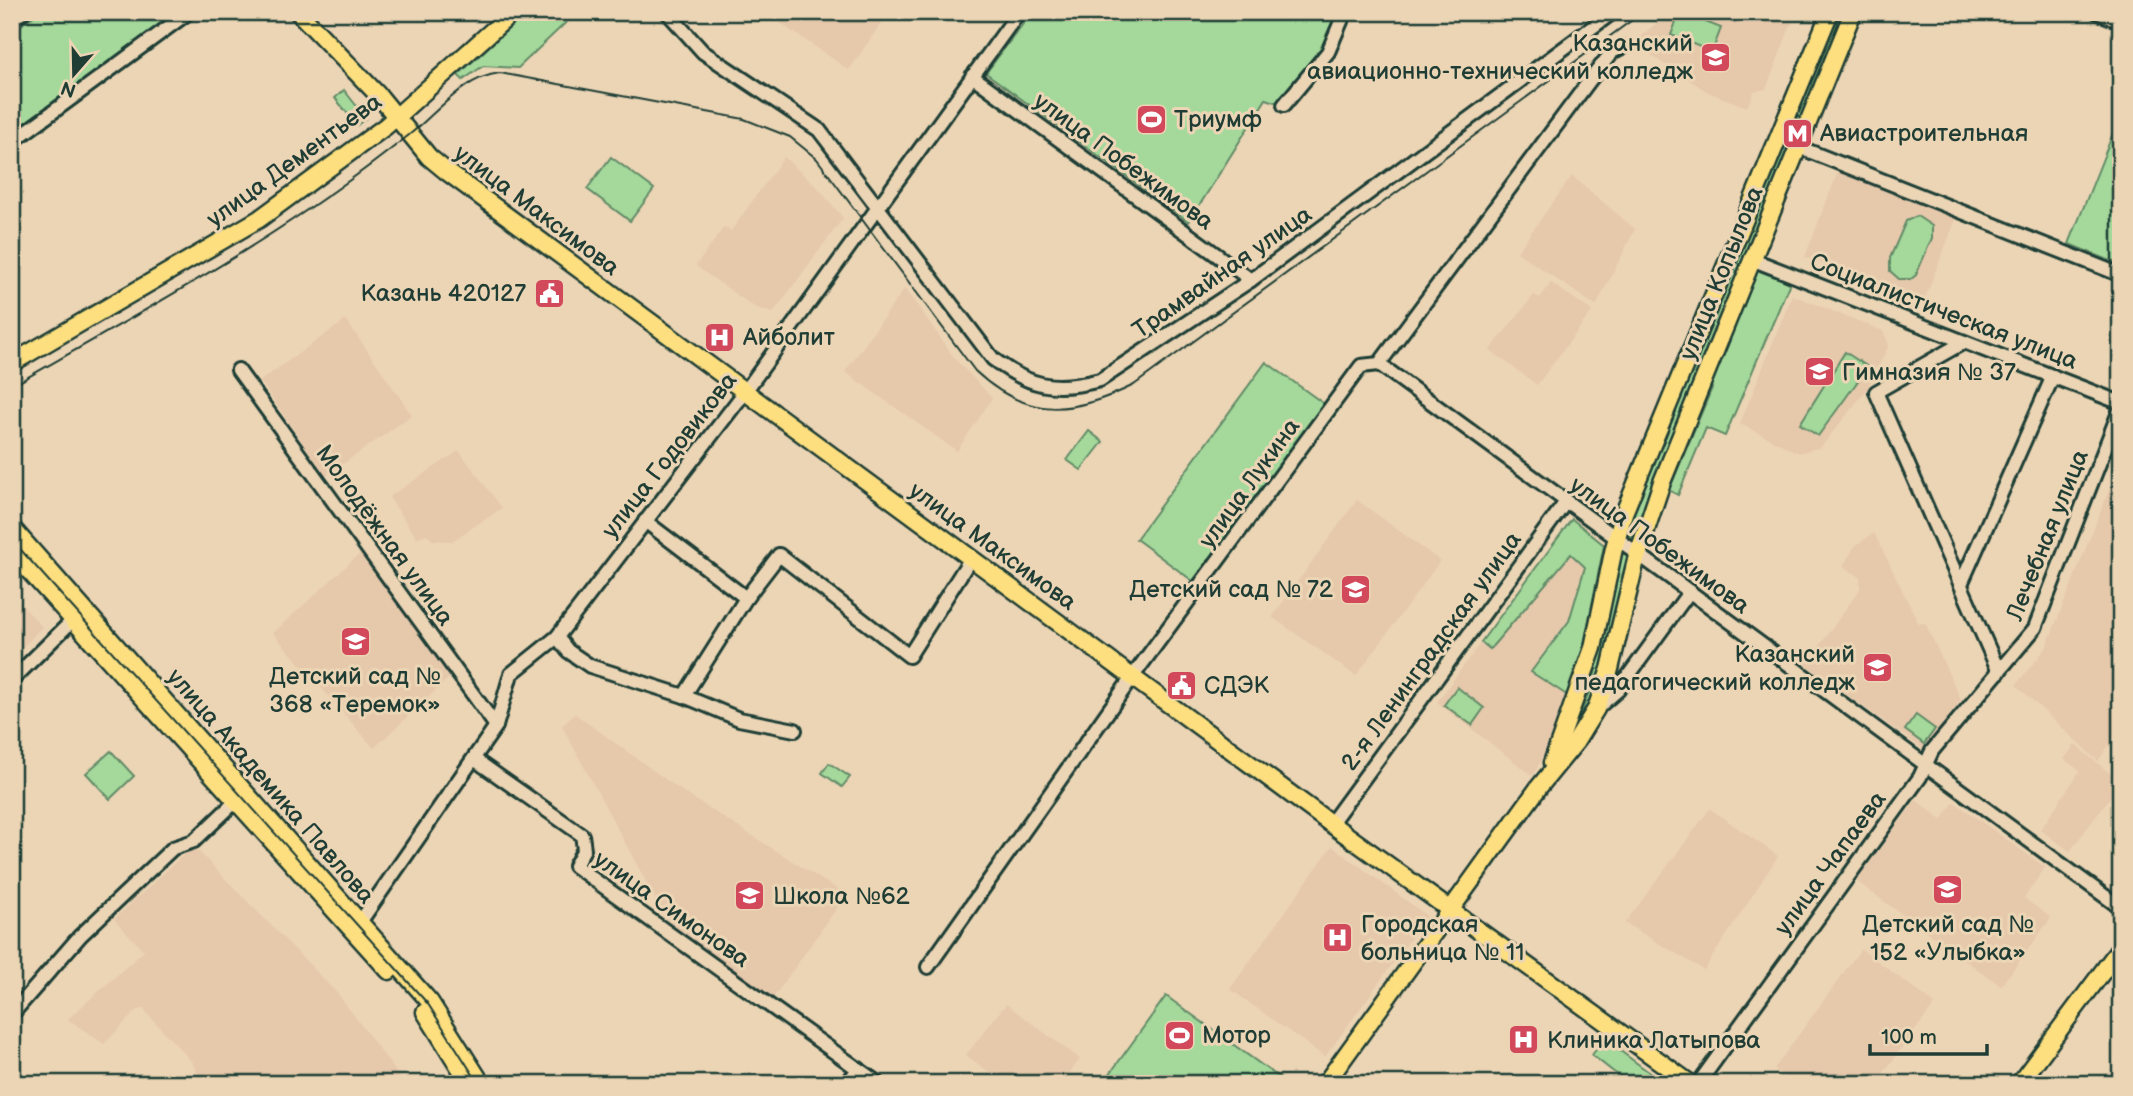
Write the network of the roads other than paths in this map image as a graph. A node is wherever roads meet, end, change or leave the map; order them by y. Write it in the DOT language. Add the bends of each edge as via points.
graph roads {
  1 [pos="23,12"];
  2 [pos="189,12"];
  3 [pos="298,12"];
  4 [pos="513,12"];
  5 [pos="667,12"];
  6 [pos="1019,12"];
  7 [pos="1345,12"];
  8 [pos="1613,12"];
  9 [pos="1830,12"];
  10 [pos="1853,12"];
  11 [pos="2097,12"];
  12 [pos="12,20"];
  13 [pos="2121,22"];
  14 [pos="1622,47"];
  15 [pos="972,76"];
  16 [pos="1284,105"];
  17 [pos="396,116"];
  18 [pos="12,142"];
  19 [pos="1796,146"];
  20 [pos="879,205"];
  21 [pos="1751,259"];
  22 [pos="2121,275"];
  23 [pos="1251,280"];
  24 [pos="1964,342"];
  25 [pos="12,363"];
  26 [pos="1379,364"];
  27 [pos="238,370"];
  28 [pos="2053,376"];
  29 [pos="744,393"];
  30 [pos="2121,405"];
  31 [pos="1566,503"];
  32 [pos="645,521"];
  33 [pos="12,528"];
  34 [pos="1616,537"];
  35 [pos="12,552"];
  36 [pos="1639,553"];
  37 [pos="971,558"];
  38 [pos="1961,584"];
  39 [pos="1690,591"];
  40 [pos="746,598"];
  41 [pos="78,615"];
  42 [pos="557,637"];
  43 [pos="1999,672"];
  44 [pos="1133,676"];
  45 [pos="12,680"];
  46 [pos="684,696"];
  47 [pos="1596,709"];
  48 [pos="496,726"];
  49 [pos="794,730"];
  50 [pos="474,759"];
  51 [pos="1925,766"];
  52 [pos="1539,787"];
  53 [pos="237,800"];
  54 [pos="1331,823"];
  55 [pos="2121,908"];
  56 [pos="1451,909"];
  57 [pos="360,922"];
  58 [pos="2121,947"];
  59 [pos="928,967"];
  60 [pos="12,1014"];
  61 [pos="859,1069"];
  62 [pos="470,1084"];
  63 [pos="482,1084"];
  64 [pos="846,1084"];
  65 [pos="880,1084"];
  66 [pos="1325,1084"];
  67 [pos="1691,1084"];
  68 [pos="1698,1084"];
  69 [pos="2019,1084"];
  1 -- 12 [label="street"];
  2 -- 18 [label="street"];
  3 -- 17 [label="main road, улица Максимова"];
  4 -- 17 [label="main road, улица Дементьева"];
  5 -- 20 [label="street, Трамвайная улица" via="703,52 819,130"];
  6 -- 15 [label="street, улица Годовикова"];
  7 -- 16 [label="street" via="1328,52"];
  8 -- 23 [label="street, Трамвайная улица"];
  9 -- 34 [label="main road, улица Копылова"];
  10 -- 19 [label="main road, улица Копылова"];
  11 -- 13 [label="street"];
  14 -- 26 [label="street, улица Лукина" via="1612,52 1590,80"];
  15 -- 20 [label="street, улица Годовикова"];
  15 -- 23 [label="street, улица Побежимова"];
  17 -- 25 [label="main road, улица Дементьева" via="259,219"];
  17 -- 29 [label="main road, улица Максимова" via="446,172"];
  19 -- 21 [label="main road, улица Копылова"];
  19 -- 22 [label="street"];
  20 -- 23 [label="street, Трамвайная улица" via="993,359 1016,376 1043,386 1072,387 1100,380"];
  20 -- 29 [label="street, улица Годовикова"];
  21 -- 24 [label="street, Социалистическая улица"];
  21 -- 36 [label="main road, улица Копылова" via="1662,482"];
  24 -- 28 [label="street, Социалистическая улица"];
  24 -- 38 [label="street" via="1876,392"];
  26 -- 31 [label="street, улица Побежимова"];
  26 -- 44 [label="street, улица Лукина" via="1361,366"];
  27 -- 48 [label="street, Молодёжная улица"];
  28 -- 30 [label="street, Социалистическая улица"];
  28 -- 38 [label="street"];
  29 -- 32 [label="street, улица Годовикова"];
  29 -- 37 [label="main road, улица Максимова"];
  30 -- 43 [label="street, Лечебная улица" via="2035,628"];
  31 -- 34 [label="street, улица Побежимова"];
  31 -- 54 [label="street, 2-я Ленинградская улица"];
  32 -- 40 [label="street"];
  32 -- 42 [label="street, улица Годовикова"];
  33 -- 41 [label="main road, улица Академика Павлова"];
  34 -- 36 [label="street, улица Побежимова"];
  34 -- 52 [label="main road, улица Копылова" via="1582,685"];
  35 -- 41 [label="main road, улица Академика Павлова"];
  36 -- 39 [label="street, улица Побежимова"];
  36 -- 47 [label="main road, улица Копылова"];
  37 -- 40 [label="street" via="909,656 779,555"];
  37 -- 44 [label="main road, улица Максимова"];
  38 -- 43 [label="street"];
  39 -- 47 [label="street" via="1618,690"];
  39 -- 51 [label="street, улица Побежимова"];
  40 -- 46 [label="street"];
  41 -- 45 [label="street"];
  41 -- 53 [label="main road, улица Академика Павлова"];
  41 -- 57 [label="main road, улица Академика Павлова"];
  42 -- 46 [label="street" via="590,666"];
  42 -- 48 [label="street, улица Годовикова" via="511,674"];
  43 -- 51 [label="street, улица Чапаева" via="1932,751"];
  44 -- 54 [label="main road, улица Максимова"];
  44 -- 59 [label="street, улица Лукина"];
  46 -- 49 [label="street" via="739,719"];
  47 -- 52 [label="main road, улица Копылова"];
  48 -- 50 [label="street, улица Годовикова"];
  50 -- 57 [label="street, улица Годовикова"];
  50 -- 61 [label="street, улица Симонова" via="582,835 584,849 575,866"];
  51 -- 55 [label="street, улица Побежимова"];
  51 -- 68 [label="street, улица Чапаева"];
  52 -- 56 [label="main road"];
  53 -- 60 [label="street" via="194,841 173,848 89,928"];
  53 -- 62 [label="main road, улица Академика Павлова" via="422,1009"];
  54 -- 56 [label="main road, улица Максимова"];
  56 -- 66 [label="main road"];
  56 -- 67 [label="main road, улица Максимова"];
  57 -- 63 [label="main road, улица Академика Павлова" via="430,1002"];
  58 -- 69 [label="main road"];
  61 -- 64 [label="street"];
  61 -- 65 [label="street, улица Симонова"];
}
